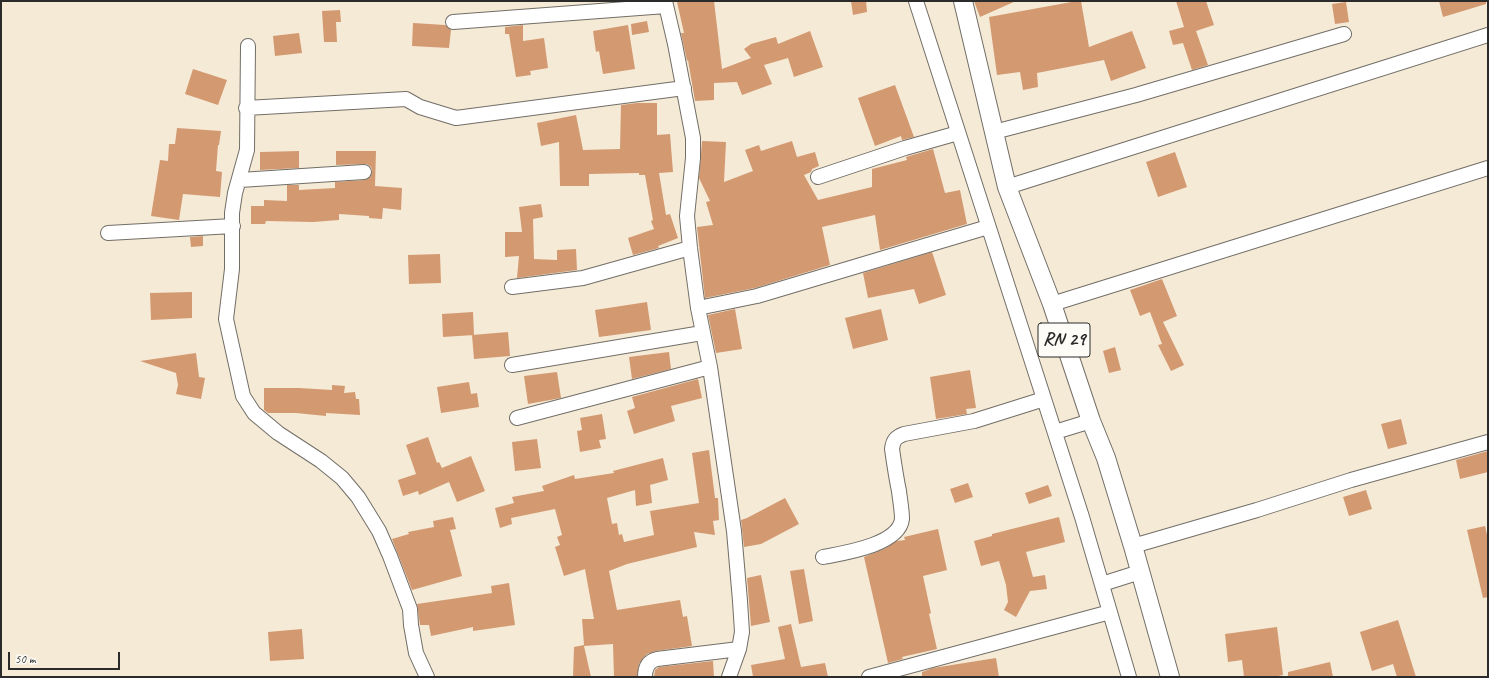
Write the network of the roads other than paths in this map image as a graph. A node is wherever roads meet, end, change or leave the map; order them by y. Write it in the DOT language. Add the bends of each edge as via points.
graph roads {
  1 [pos="916,1"];
  2 [pos="963,1"];
  3 [pos="666,4"];
  4 [pos="453,22"];
  5 [pos="1344,34"];
  6 [pos="1488,35"];
  7 [pos="248,46"];
  8 [pos="684,88"];
  9 [pos="246,108"];
  10 [pos="994,132"];
  11 [pos="958,133"];
  12 [pos="1488,168"];
  13 [pos="364,172"];
  14 [pos="818,177"];
  15 [pos="240,180"];
  16 [pos="1007,187"];
  17 [pos="233,226"];
  18 [pos="988,227"];
  19 [pos="108,233"];
  20 [pos="690,248"];
  21 [pos="512,287"];
  22 [pos="1052,304"];
  23 [pos="698,308"];
  24 [pos="702,333"];
  25 [pos="512,365"];
  26 [pos="710,367"];
  27 [pos="1044,399"];
  28 [pos="517,418"];
  29 [pos="1092,421"];
  30 [pos="1054,432"];
  31 [pos="1488,442"];
  32 [pos="1133,546"];
  33 [pos="823,557"];
  34 [pos="1140,572"];
  35 [pos="1102,584"];
  36 [pos="1110,612"];
  37 [pos="739,649"];
  38 [pos="427,677"];
  39 [pos="645,677"];
  40 [pos="729,677"];
  41 [pos="869,677"];
  42 [pos="1129,677"];
  43 [pos="1170,677"];
  1 -- 11 [label="street"];
  2 -- 10 [label="main road, RN 29"];
  3 -- 4 [label="street"];
  3 -- 8 [label="street"];
  5 -- 10 [label="street" via="1136,95"];
  6 -- 16 [label="street"];
  7 -- 9 [label="street"];
  8 -- 9 [label="street" via="456,118 420,107 406,99"];
  8 -- 20 [label="street" via="693,138 687,216"];
  9 -- 15 [label="street" via="248,129"];
  10 -- 16 [label="main road, RN 29"];
  11 -- 14 [label="street"];
  11 -- 18 [label="street"];
  12 -- 22 [label="street"];
  13 -- 15 [label="street"];
  15 -- 17 [label="street" via="232,213"];
  16 -- 22 [label="main road, RN 29"];
  17 -- 19 [label="street"];
  17 -- 38 [label="street" via="232,269 226,319 243,396 254,413 278,433 321,460 342,478 358,497 379,531 390,556 410,609 410,626 416,653"];
  18 -- 23 [label="street" via="757,296"];
  18 -- 27 [label="street"];
  20 -- 21 [label="street" via="583,278"];
  20 -- 23 [label="street"];
  22 -- 29 [label="main road, RN 29"];
  23 -- 24 [label="street"];
  24 -- 25 [label="street"];
  24 -- 26 [label="street"];
  26 -- 28 [label="street"];
  26 -- 37 [label="street" via="734,531 742,632"];
  27 -- 30 [label="street"];
  27 -- 33 [label="street" via="974,421 897,437 892,449 902,520 897,530 862,549"];
  29 -- 30 [label="street"];
  29 -- 32 [label="main road, RN 29"];
  30 -- 35 [label="street"];
  31 -- 32 [label="street" via="1351,480"];
  32 -- 34 [label="main road, RN 29"];
  34 -- 35 [label="street"];
  34 -- 43 [label="main road, RN 29"];
  35 -- 36 [label="street"];
  36 -- 41 [label="street"];
  36 -- 42 [label="street"];
  37 -- 39 [label="street" via="652,660"];
  37 -- 40 [label="street"];
}
